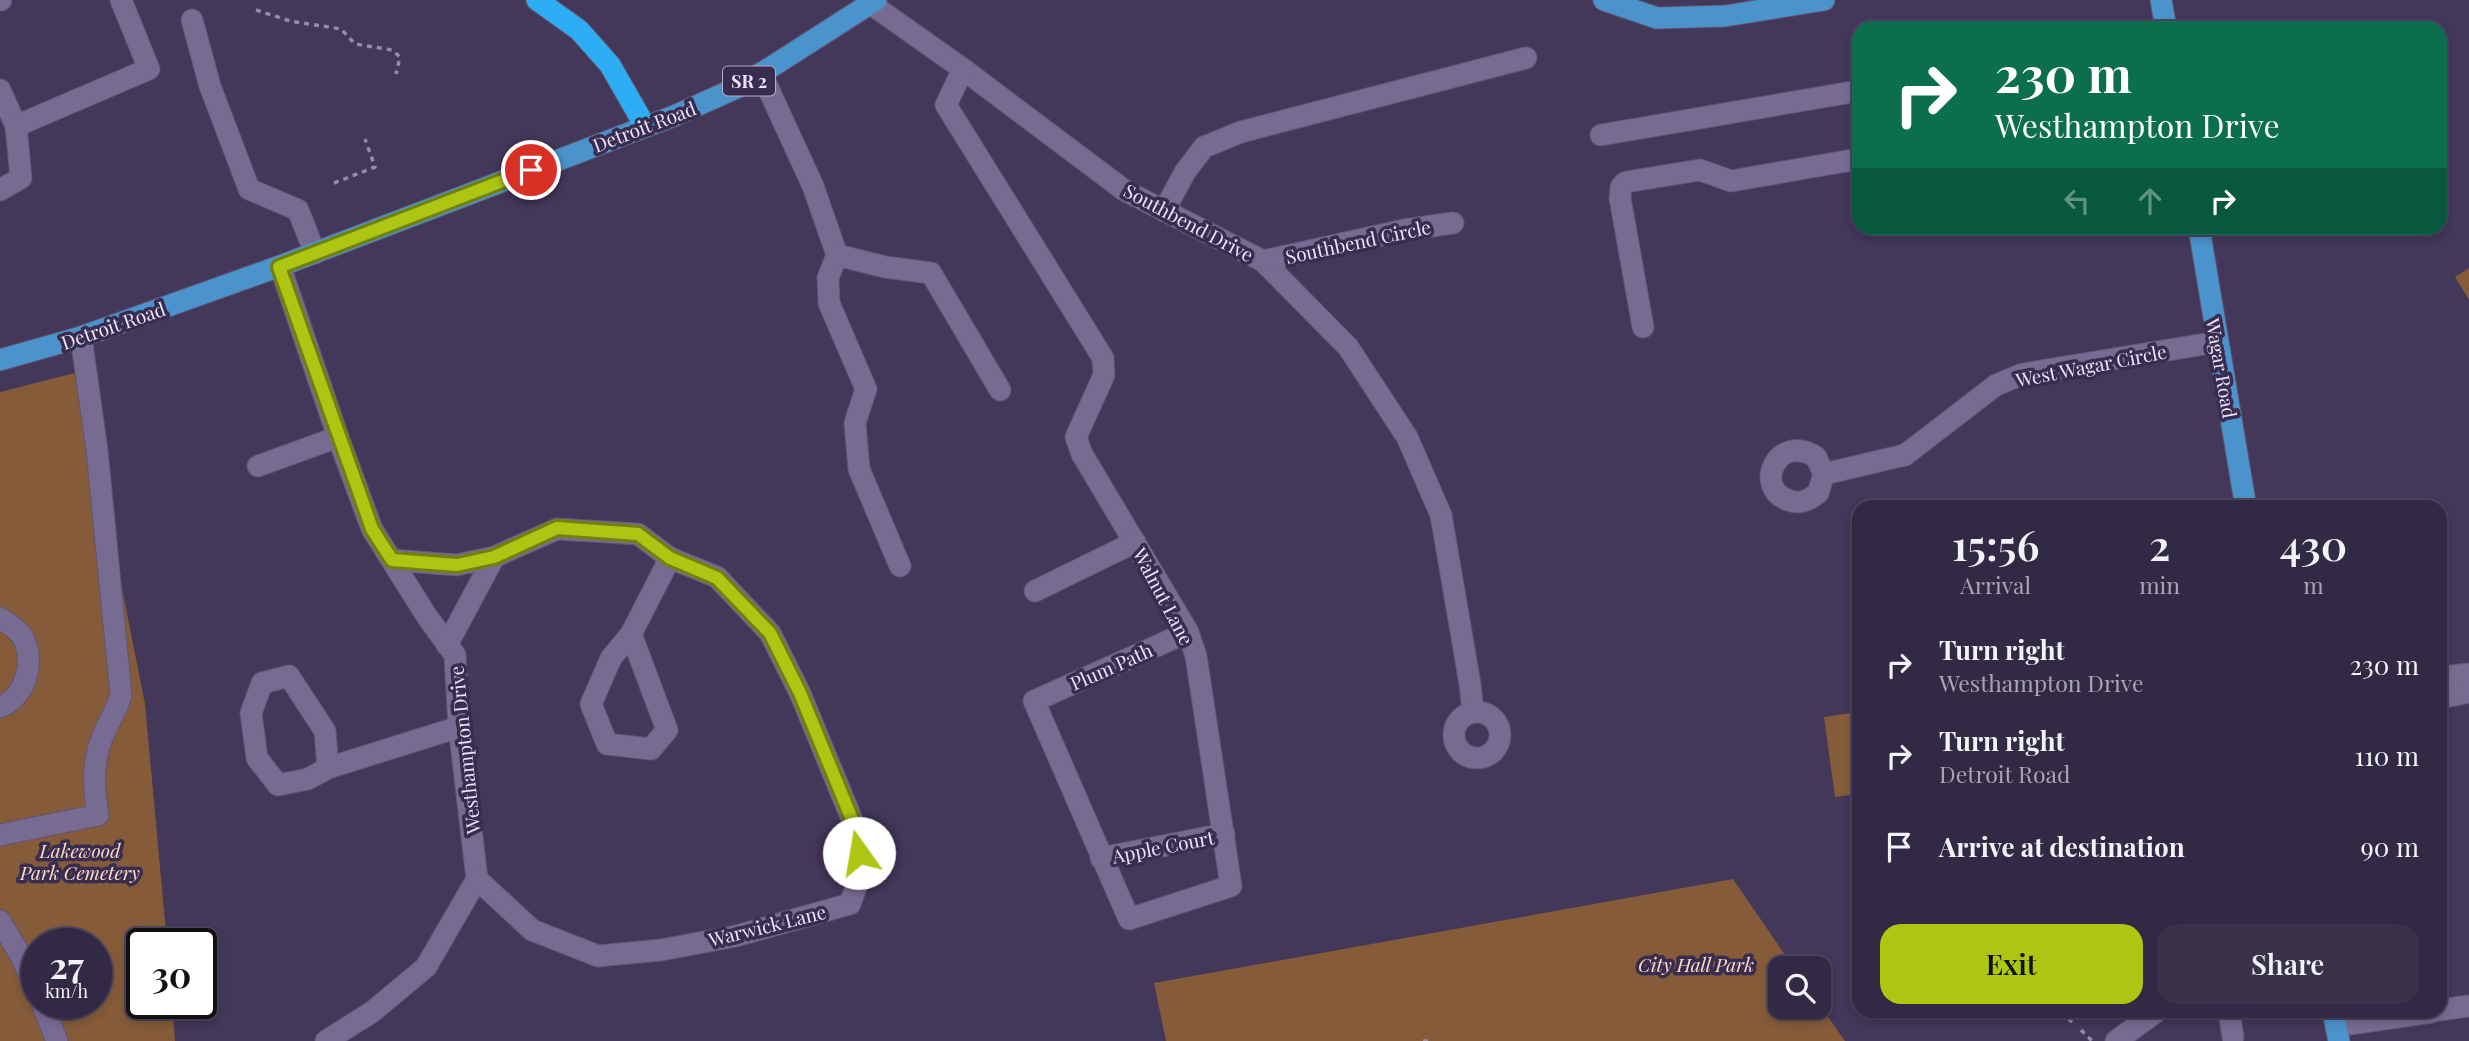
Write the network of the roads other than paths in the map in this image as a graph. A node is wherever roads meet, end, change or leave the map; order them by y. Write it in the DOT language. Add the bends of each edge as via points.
graph roads {
  1 [pos="121,0"];
  2 [pos="537,0"];
  3 [pos="1604,0"];
  4 [pos="1824,0"];
  5 [pos="2161,0"];
  6 [pos="874,2"];
  7 [pos="192,20"];
  8 [pos="2165,21"];
  9 [pos="1527,58"];
  10 [pos="963,69"];
  11 [pos="761,73"];
  12 [pos="0,90"];
  13 [pos="1852,92"];
  14 [pos="16,126"];
  15 [pos="645,126"];
  16 [pos="1601,135"];
  17 [pos="1852,160"];
  18 [pos="0,190"];
  19 [pos="1164,211"];
  20 [pos="1454,223"];
  21 [pos="2200,235"];
  22 [pos="315,253"];
  23 [pos="837,255"];
  24 [pos="1263,261"];
  25 [pos="279,267"];
  26 [pos="1643,327"];
  27 [pos="81,337"];
  28 [pos="2217,342"];
  29 [pos="0,360"];
  30 [pos="1000,390"];
  31 [pos="338,437"];
  32 [pos="258,466"];
  33 [pos="1824,474"];
  34 [pos="2245,500"];
  35 [pos="1135,542"];
  36 [pos="494,557"];
  37 [pos="670,558"];
  38 [pos="392,560"];
  39 [pos="901,566"];
  40 [pos="1035,591"];
  41 [pos="0,618"];
  42 [pos="1188,632"];
  43 [pos="631,634"];
  44 [pos="447,645"];
  45 [pos="2469,674"];
  46 [pos="2447,676"];
  47 [pos="2469,692"];
  48 [pos="2447,697"];
  49 [pos="1034,701"];
  50 [pos="0,707"];
  51 [pos="1473,712"];
  52 [pos="459,727"];
  53 [pos="328,768"];
  54 [pos="1224,834"];
  55 [pos="0,835"];
  56 [pos="1101,858"];
  57 [pos="477,879"];
  58 [pos="0,920"];
  59 [pos="21,956"];
  60 [pos="2469,1006"];
  61 [pos="2447,1009"];
  62 [pos="2148,1018"];
  63 [pos="2230,1018"];
  64 [pos="2391,1018"];
  65 [pos="48,1019"];
  66 [pos="2336,1026"];
  67 [pos="2233,1037"];
  68 [pos="57,1041"];
  69 [pos="326,1041"];
  70 [pos="2116,1041"];
  1 -- 14 [label="street" via="149,69"];
  2 -- 15 [label="highway" via="579,30 610,65"];
  3 -- 4 [label="main road" via="1657,18 1725,16"];
  5 -- 8 [label="main road"];
  6 -- 10 [label="street, Southbend Drive"];
  6 -- 11 [label="main road, Detroit Road / SR 2"];
  7 -- 22 [label="street" via="210,86 249,189 298,209"];
  9 -- 19 [label="street" via="1241,132 1204,147"];
  10 -- 19 [label="street, Southbend Drive" via="1124,190"];
  10 -- 35 [label="street, Walnut Lane" via="946,105 1103,358 1104,375 1076,438"];
  11 -- 15 [label="main road, Detroit Road / SR 2"];
  11 -- 23 [label="street" via="813,186"];
  12 -- 14 [label="street"];
  13 -- 16 [label="street"];
  14 -- 18 [label="street" via="21,178"];
  15 -- 22 [label="main road, Detroit Road"];
  17 -- 26 [label="street" via="1731,181 1700,170 1626,182 1620,198"];
  19 -- 24 [label="street, Southbend Drive"];
  20 -- 24 [label="street, Southbend Circle"];
  21 -- 28 [label="main road, Wagar Road"];
  22 -- 25 [label="main road, Detroit Road"];
  23 -- 30 [label="street" via="931,273"];
  23 -- 39 [label="street" via="828,278 829,303 866,389 855,423 859,469"];
  24 -- 51 [label="street, Southbend Drive" via="1348,346 1406,437 1441,515"];
  25 -- 27 [label="main road, Detroit Road"];
  25 -- 31 [label="street, Westhampton Drive"];
  27 -- 29 [label="main road, Detroit Road"];
  27 -- 55 [label="street" via="121,695 95,761 98,815"];
  28 -- 33 [label="street, West Wagar Circle" via="2022,374 1996,385 1905,454"];
  28 -- 34 [label="main road, Wagar Road"];
  31 -- 32 [label="street"];
  31 -- 38 [label="street, Westhampton Drive" via="372,529"];
  35 -- 40 [label="street"];
  35 -- 42 [label="street, Walnut Lane"];
  36 -- 37 [label="street, Warwick Lane" via="557,528 638,534"];
  36 -- 38 [label="street, Warwick Lane" via="457,565"];
  36 -- 44 [label="street"];
  37 -- 43 [label="street"];
  37 -- 57 [label="street, Warwick Lane" via="717,578 770,633 858,834 861,873 850,904 736,936 598,956 533,930"];
  38 -- 44 [label="street, Westhampton Drive"];
  41 -- 50 [label="street" via="22,634 28,654 21,692"];
  42 -- 49 [label="street, Plum Path"];
  42 -- 54 [label="street, Walnut Lane" via="1196,656"];
  43 -- 43 [label="street" via="667,730 651,749 607,744 591,704 611,658"];
  44 -- 52 [label="street, Westhampton Drive" via="455,655"];
  45 -- 46 [label="street"];
  47 -- 48 [label="street"];
  49 -- 56 [label="street, Walnut Lane"];
  52 -- 53 [label="street"];
  52 -- 57 [label="street, Westhampton Drive"];
  53 -- 53 [label="street" via="326,731 289,676 262,683 251,713 257,758 278,785 307,779"];
  54 -- 56 [label="street, Apple Court"];
  54 -- 56 [label="street, Walnut Lane" via="1231,886 1129,919"];
  57 -- 69 [label="street" via="426,967 372,1012"];
  58 -- 59 [label="street"];
  60 -- 61 [label="street"];
  62 -- 70 [label="street"];
  63 -- 67 [label="street"];
  64 -- 66 [label="street"];
  65 -- 68 [label="street"];
}
